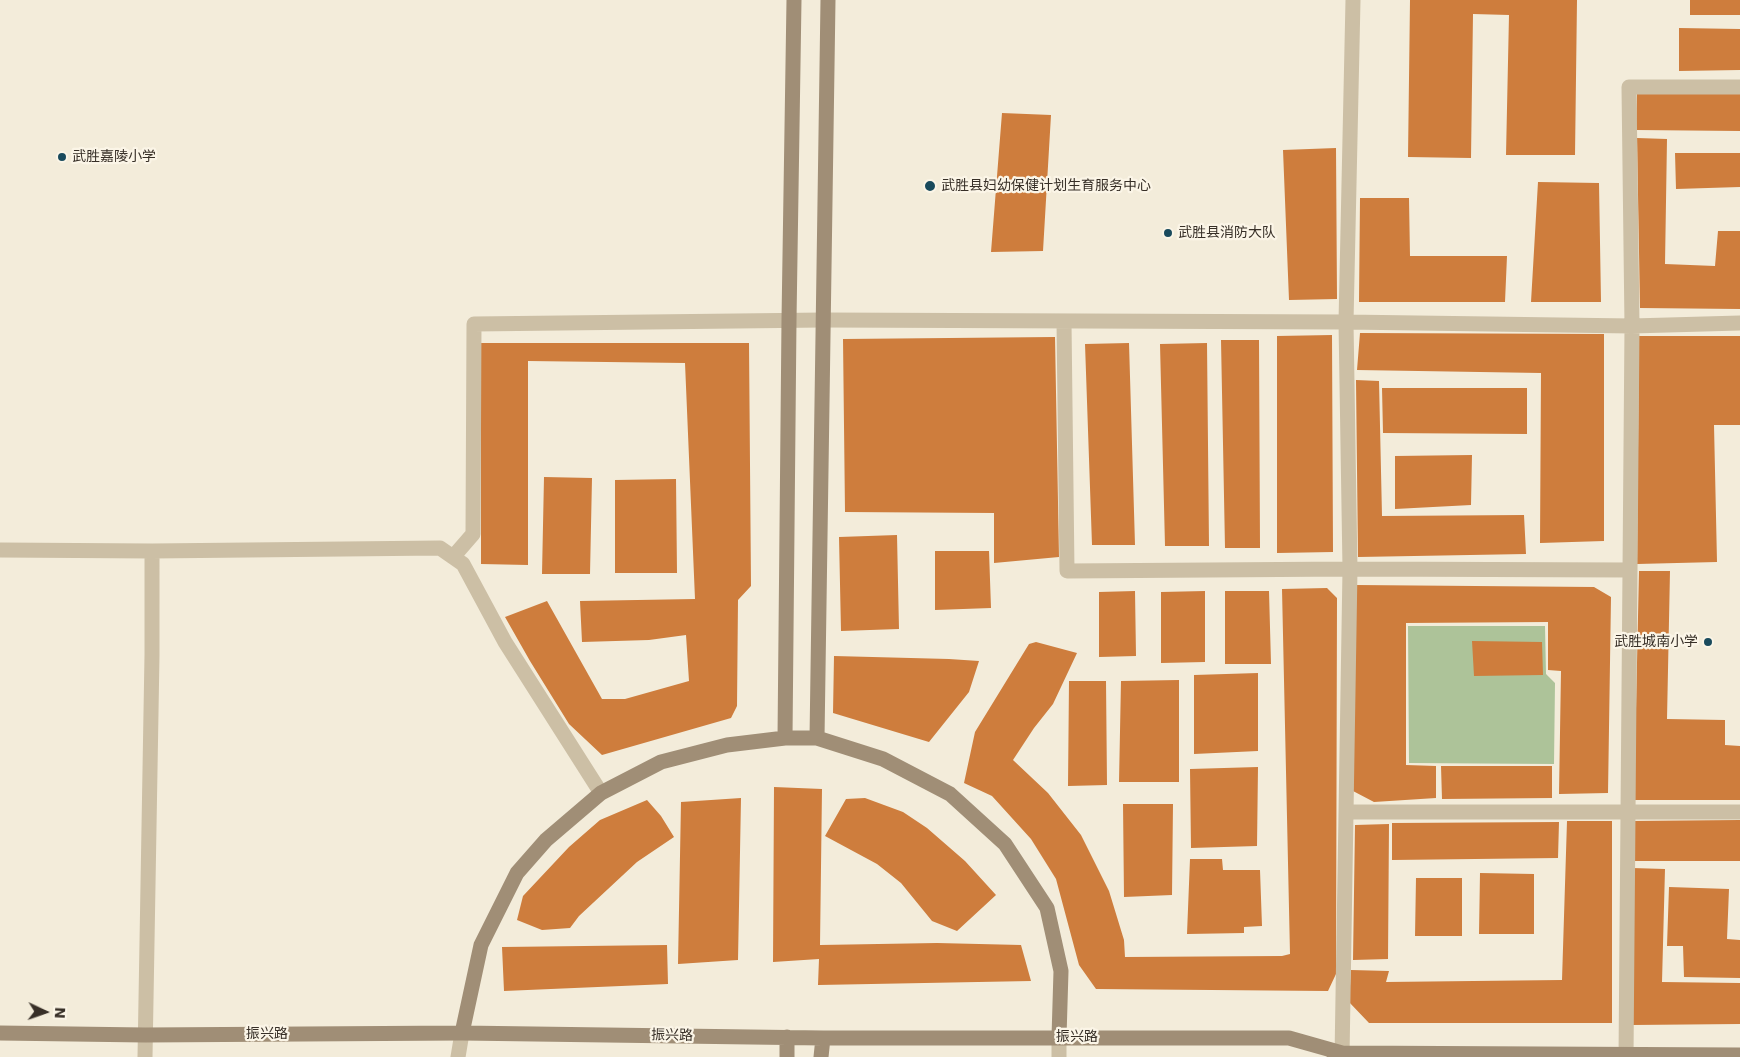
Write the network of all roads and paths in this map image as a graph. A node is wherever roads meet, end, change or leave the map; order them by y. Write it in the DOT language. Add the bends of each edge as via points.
graph roads {
  1 [pos="794,0"];
  2 [pos="828,0"];
  3 [pos="1353,0"];
  4 [pos="1740,87"];
  5 [pos="789,320"];
  6 [pos="823,320"];
  7 [pos="1064,322"];
  8 [pos="1346,322"];
  9 [pos="1740,322"];
  10 [pos="1632,326"];
  11 [pos="0,550"];
  12 [pos="152,551"];
  13 [pos="453,557"];
  14 [pos="1350,568"];
  15 [pos="1630,570"];
  16 [pos="786,738"];
  17 [pos="818,738"];
  18 [pos="601,793"];
  19 [pos="1347,812"];
  20 [pos="1628,812"];
  21 [pos="1740,812"];
  22 [pos="0,1033"];
  23 [pos="462,1033"];
  24 [pos="145,1035"];
  25 [pos="787,1037"];
  26 [pos="1059,1037"];
  27 [pos="823,1038"];
  28 [pos="1740,1054"];
  29 [pos="1342,1055"];
  30 [pos="1626,1056"];
  31 [pos="145,1057"];
  32 [pos="458,1057"];
  33 [pos="787,1057"];
  34 [pos="821,1057"];
  35 [pos="1059,1057"];
  36 [pos="1323,1057"];
  1 -- 5 [label="main road"];
  2 -- 6 [label="main road"];
  3 -- 8 [label="street"];
  4 -- 10 [label="street" via="1629,87"];
  5 -- 6 [label="street"];
  5 -- 13 [label="street" via="474,324 473,534"];
  5 -- 16 [label="main road"];
  6 -- 7 [label="street"];
  6 -- 17 [label="main road"];
  7 -- 8 [label="street"];
  7 -- 14 [label="street" via="1067,571"];
  8 -- 10 [label="street"];
  8 -- 14 [label="street"];
  9 -- 10 [label="street"];
  10 -- 15 [label="street"];
  11 -- 12 [label="street"];
  12 -- 13 [label="street" via="440,548"];
  12 -- 24 [label="street"];
  13 -- 18 [label="street" via="464,564 505,642"];
  14 -- 15 [label="street"];
  14 -- 19 [label="street"];
  15 -- 20 [label="street"];
  16 -- 17 [label="main road"];
  16 -- 18 [label="main road" via="727,745 660,762"];
  17 -- 26 [label="main road" via="883,759 950,794 1005,844 1047,908 1060,971"];
  18 -- 23 [label="main road" via="546,840 518,873 481,946"];
  19 -- 20 [label="street"];
  19 -- 29 [label="street"];
  20 -- 21 [label="street"];
  20 -- 30 [label="street"];
  22 -- 24 [label="main road, 振兴路"];
  23 -- 24 [label="main road, 振兴路"];
  23 -- 25 [label="main road, 振兴路"];
  23 -- 32 [label="street"];
  24 -- 31 [label="street"];
  25 -- 27 [label="main road, 振兴路"];
  25 -- 33 [label="main road"];
  26 -- 27 [label="main road, 振兴路"];
  26 -- 29 [label="main road, 振兴路" via="1289,1038"];
  26 -- 35 [label="street"];
  27 -- 34 [label="main road"];
  28 -- 30 [label="main road, 振兴路"];
  29 -- 30 [label="main road, 振兴路"];
  29 -- 36 [label="main road, 振兴路"];
}
